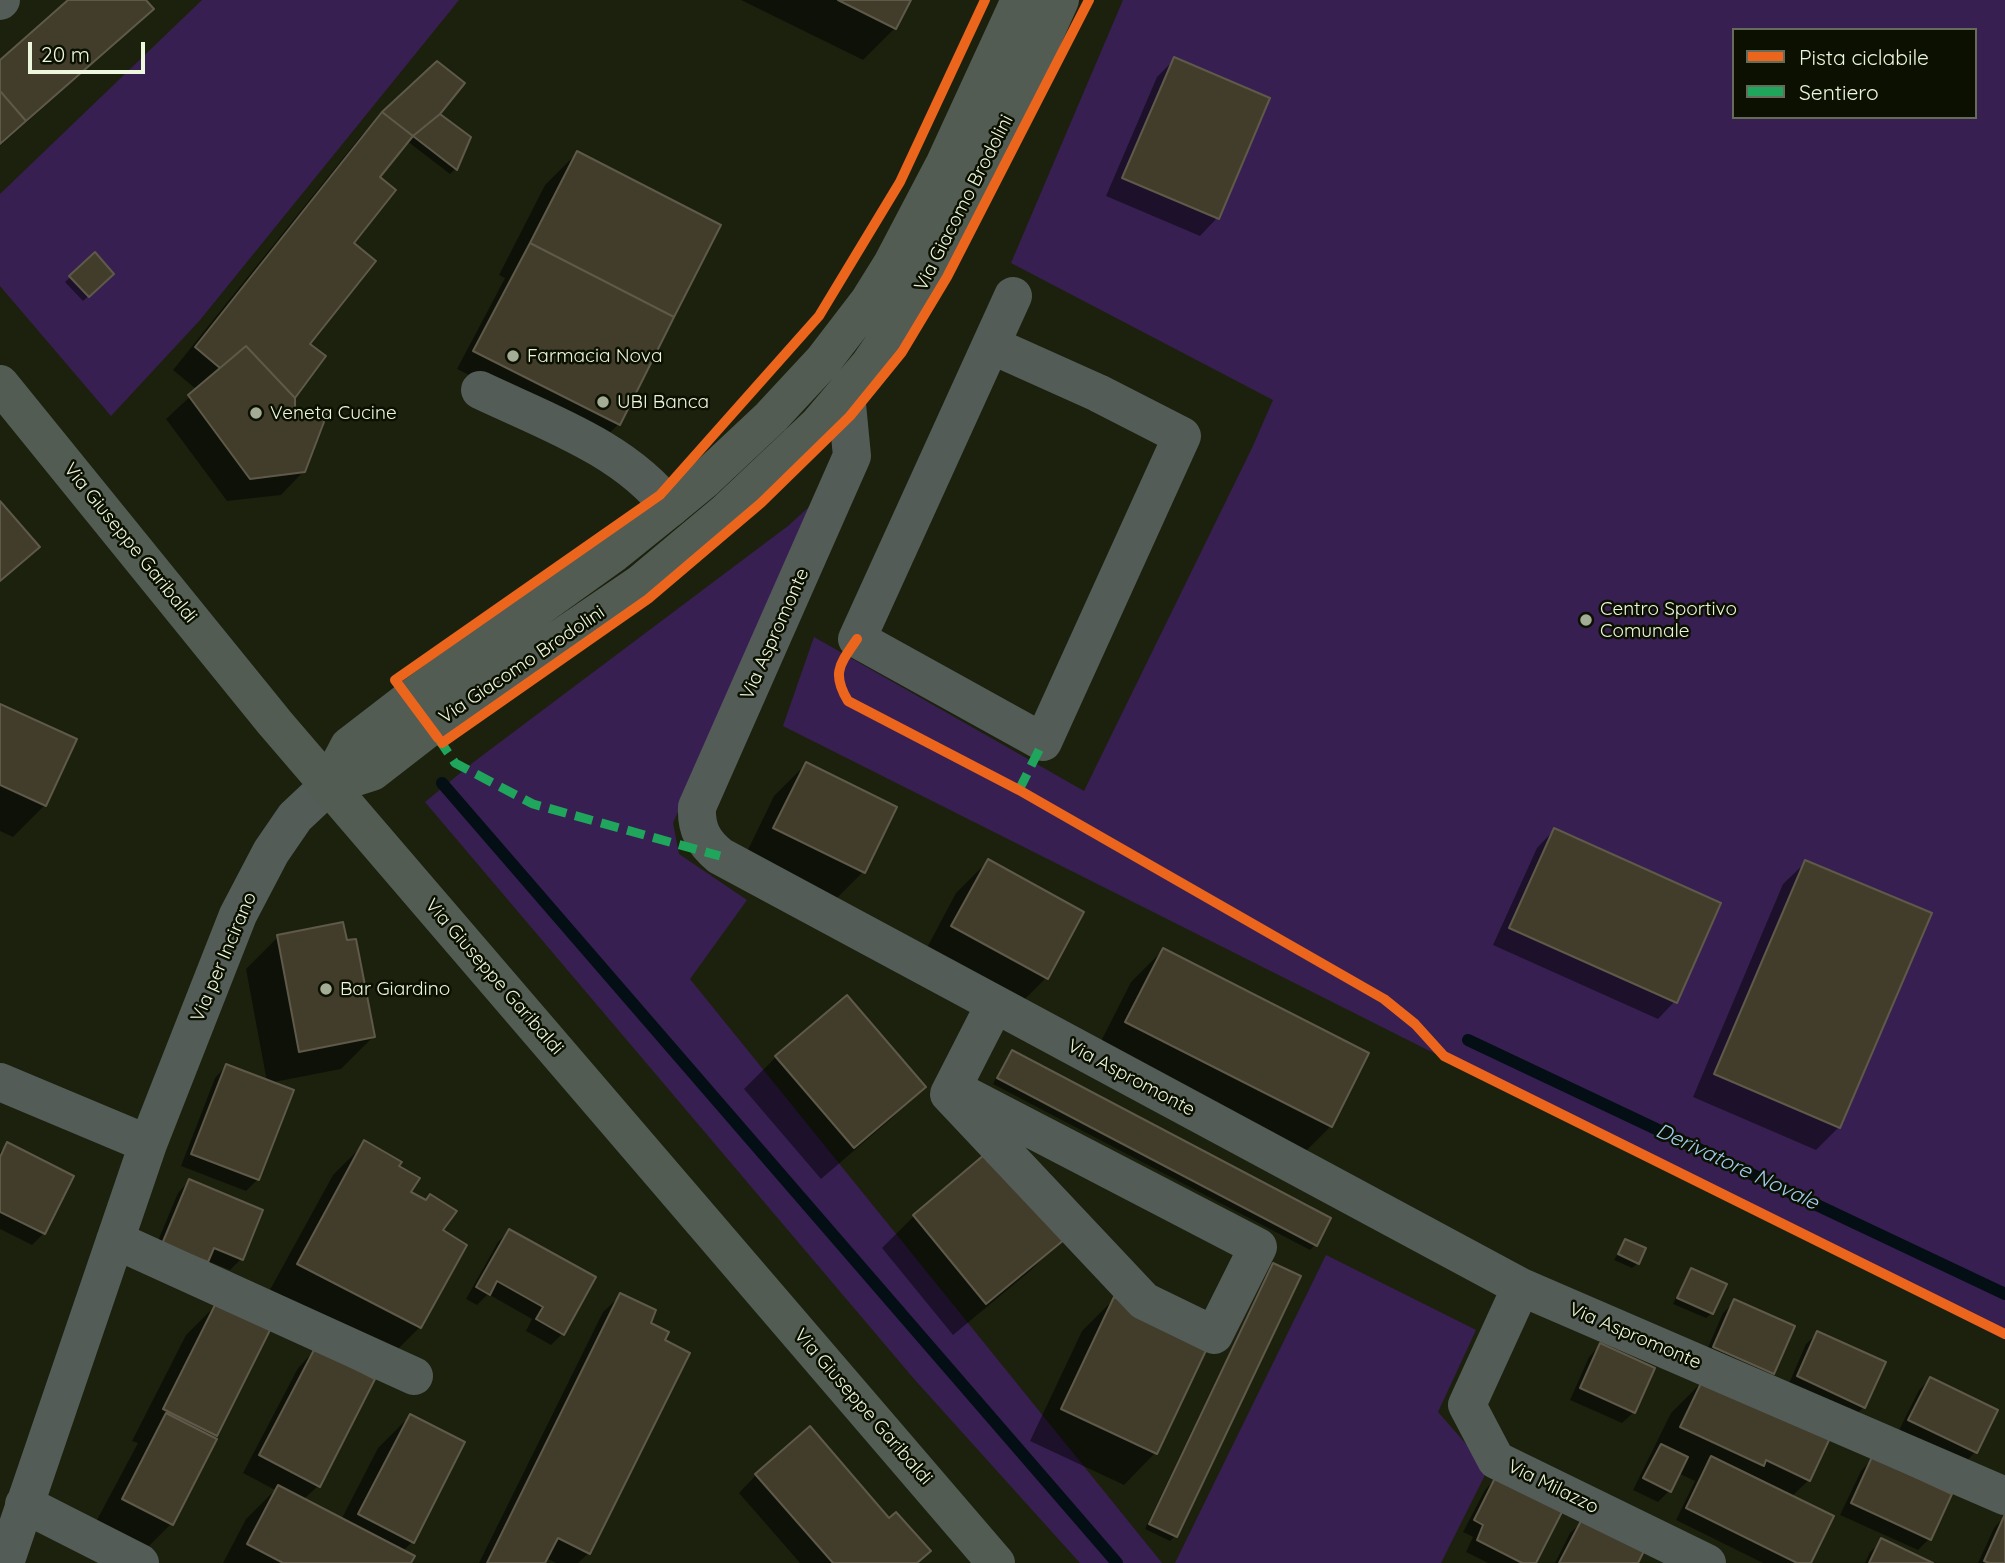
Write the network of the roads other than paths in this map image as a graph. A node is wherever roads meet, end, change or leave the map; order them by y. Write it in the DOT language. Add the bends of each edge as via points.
graph roads {
  1 [pos="1020,0"];
  2 [pos="1060,0"];
  3 [pos="945,163"];
  4 [pos="1013,296"];
  5 [pos="991,345"];
  6 [pos="0,384"];
  7 [pos="480,390"];
  8 [pos="846,394"];
  9 [pos="670,509"];
  10 [pos="328,786"];
  11 [pos="995,1004"];
  12 [pos="0,1082"];
  13 [pos="952,1088"];
  14 [pos="148,1144"];
  15 [pos="115,1240"];
  16 [pos="1521,1287"];
  17 [pos="414,1376"];
  18 [pos="2005,1496"];
  19 [pos="24,1504"];
  20 [pos="132,1561"];
  21 [pos="5,1563"];
  22 [pos="996,1563"];
  23 [pos="1707,1563"];
  1 -- 3 [label="main road, Via Giacomo Brodolini"];
  2 -- 8 [label="main road, Via Giacomo Brodolini" via="932,269"];
  3 -- 8 [label="main road, Via Giacomo Brodolini" via="933,224 875,321"];
  3 -- 9 [label="main road, Via Giacomo Brodolini" via="892,264 847,332 771,417"];
  4 -- 5 [label="street"];
  5 -- 5 [label="street" via="857,639 1043,742 1182,436"];
  6 -- 10 [label="main road, Via Giuseppe Garibaldi"];
  7 -- 9 [label="street" via="615,456"];
  8 -- 10 [label="main road, Via Giacomo Brodolini" via="765,476 640,584 430,727 372,772"];
  8 -- 11 [label="street, Via Aspromonte" via="852,456 697,807 699,832 720,856"];
  9 -- 10 [label="main road, Via Giacomo Brodolini" via="349,746"];
  10 -- 14 [label="street, Via per Incirano" via="295,817 238,915"];
  10 -- 22 [label="main road, Via Giuseppe Garibaldi"];
  11 -- 13 [label="street"];
  11 -- 16 [label="street, Via Aspromonte"];
  12 -- 14 [label="street"];
  13 -- 13 [label="street" via="948,1094 1144,1301 1214,1335 1258,1247"];
  14 -- 15 [label="street, Via per Incirano"];
  15 -- 17 [label="street"];
  15 -- 19 [label="street, Via per Incirano"];
  16 -- 18 [label="street, Via Aspromonte"];
  16 -- 23 [label="street, Via Milazzo" via="1467,1405 1496,1460"];
  19 -- 20 [label="street"];
  19 -- 21 [label="street, Via per Incirano"];
}
